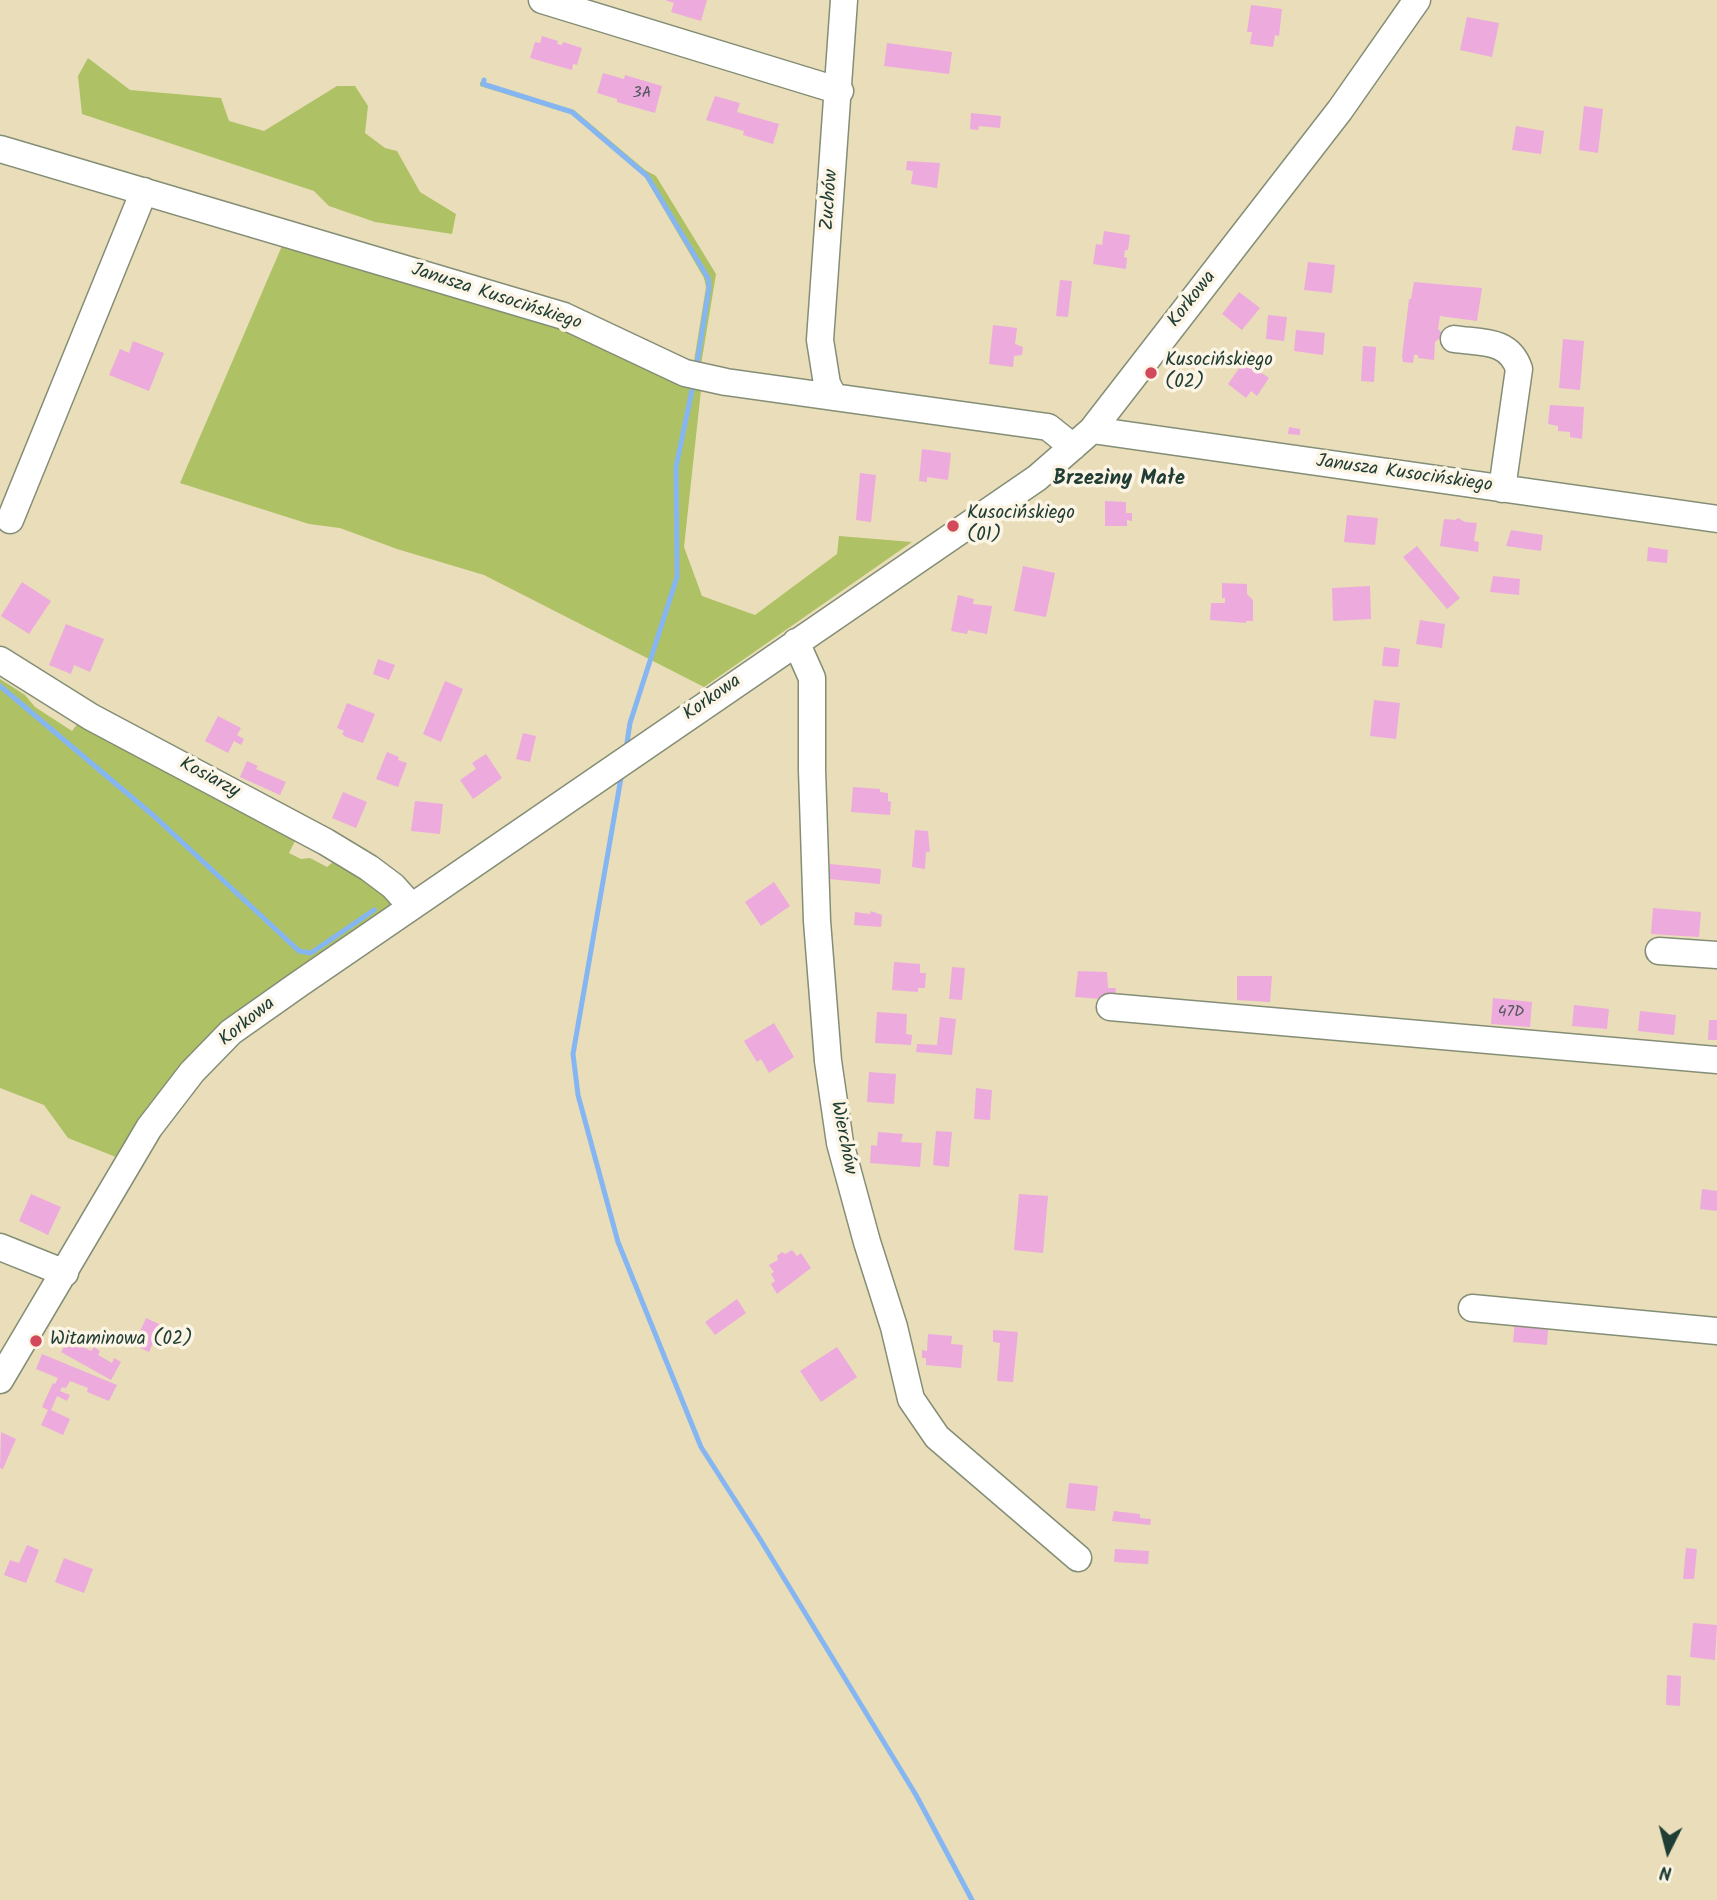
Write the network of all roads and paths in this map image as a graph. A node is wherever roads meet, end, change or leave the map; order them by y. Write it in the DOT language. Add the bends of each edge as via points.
graph roads {
  1 [pos="542,0"];
  2 [pos="845,0"];
  3 [pos="1417,0"];
  4 [pos="840,91"];
  5 [pos="0,149"];
  6 [pos="144,191"];
  7 [pos="1454,340"];
  8 [pos="834,397"];
  9 [pos="1082,438"];
  10 [pos="1502,489"];
  11 [pos="1717,519"];
  12 [pos="10,520"];
  13 [pos="796,642"];
  14 [pos="0,660"];
  15 [pos="411,906"];
  16 [pos="1659,951"];
  17 [pos="1717,955"];
  18 [pos="1110,1007"];
  19 [pos="1717,1060"];
  20 [pos="0,1247"];
  21 [pos="65,1272"];
  22 [pos="1472,1308"];
  23 [pos="1717,1331"];
  24 [pos="0,1380"];
  25 [pos="1078,1558"];
  1 -- 4 [label="street"];
  2 -- 4 [label="street, Zuchów"];
  3 -- 9 [label="street, Korkowa" via="1340,110"];
  4 -- 8 [label="street, Zuchów" via="820,340 827,384"];
  5 -- 6 [label="street, Janusza Kusocińskiego"];
  6 -- 8 [label="street, Janusza Kusocińskiego" via="564,316 685,373"];
  6 -- 12 [label="street"];
  7 -- 10 [label="street" via="1503,346 1519,369"];
  8 -- 9 [label="street, Janusza Kusocińskiego" via="1048,427"];
  9 -- 10 [label="street, Janusza Kusocińskiego"];
  9 -- 13 [label="street, Korkowa" via="1037,478"];
  10 -- 11 [label="street, Janusza Kusocińskiego"];
  13 -- 15 [label="street, Korkowa"];
  13 -- 25 [label="street, Wierchów" via="812,678 817,921 840,1143 911,1399 937,1437"];
  14 -- 15 [label="street, Kosiarzy" via="91,717 326,842 369,868"];
  15 -- 21 [label="street, Korkowa" via="231,1032 192,1072 149,1128"];
  16 -- 17 [label="street"];
  18 -- 19 [label="street"];
  20 -- 21 [label="street"];
  21 -- 24 [label="street, Korkowa"];
  22 -- 23 [label="street"];
}
